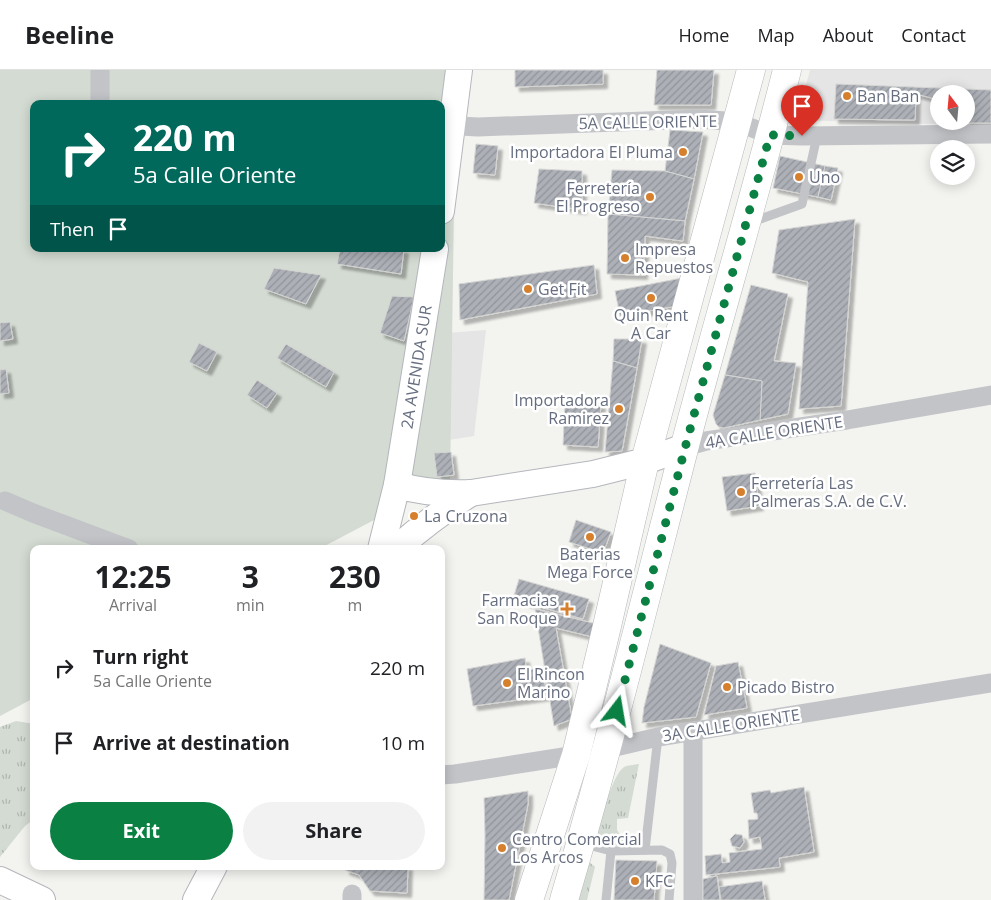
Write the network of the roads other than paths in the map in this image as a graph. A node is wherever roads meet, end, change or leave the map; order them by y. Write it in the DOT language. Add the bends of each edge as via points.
graph roads {
  1 [pos="100,70"];
  2 [pos="459,70"];
  3 [pos="751,70"];
  4 [pos="786,70"];
  5 [pos="100,100"];
  6 [pos="737,122"];
  7 [pos="447,126"];
  8 [pos="991,134"];
  9 [pos="770,135"];
  10 [pos="817,136"];
  11 [pos="445,158"];
  12 [pos="747,223"];
  13 [pos="435,252"];
  14 [pos="991,395"];
  15 [pos="685,448"];
  16 [pos="645,461"];
  17 [pos="397,485"];
  18 [pos="471,493"];
  19 [pos="2,500"];
  20 [pos="100,544"];
  21 [pos="383,545"];
  22 [pos="401,545"];
  23 [pos="991,683"];
  24 [pos="692,731"];
  25 [pos="658,737"];
  26 [pos="607,749"];
  27 [pos="576,755"];
  28 [pos="445,775"];
  29 [pos="581,843"];
  30 [pos="645,850"];
  31 [pos="611,851"];
  32 [pos="212,870"];
  33 [pos="0,880"];
  34 [pos="42,900"];
  35 [pos="196,900"];
  36 [pos="529,900"];
  37 [pos="564,900"];
  38 [pos="606,900"];
  39 [pos="669,900"];
  40 [pos="693,900"];
  1 -- 5 [label="street"];
  2 -- 7 [label="street"];
  3 -- 6 [label="main road"];
  4 -- 9 [label="main road"];
  6 -- 7 [label="street, 5A CALLE ORIENTE" via="700,119"];
  6 -- 9 [label="street, 5A CALLE ORIENTE"];
  6 -- 16 [label="main road"];
  7 -- 11 [label="street"];
  8 -- 10 [label="street, 5A CALLE ORIENTE"];
  9 -- 10 [label="street, 5A CALLE ORIENTE"];
  9 -- 12 [label="main road"];
  10 -- 12 [label="lane" via="802,204"];
  12 -- 15 [label="main road"];
  13 -- 17 [label="street, 2A AVENIDA SUR"];
  14 -- 15 [label="street, 4A CALLE ORIENTE" via="706,441"];
  15 -- 16 [label="street, 4A CALLE ORIENTE"];
  15 -- 26 [label="main road"];
  16 -- 18 [label="street, 4A CALLE ORIENTE" via="593,474"];
  16 -- 27 [label="main road"];
  17 -- 18 [label="street, 4A CALLE ORIENTE" via="433,493"];
  17 -- 21 [label="street, 2A AVENIDA SUR"];
  18 -- 22 [label="street, 4A CALLE ORIENTE" via="429,520"];
  19 -- 20 [label="street"];
  23 -- 24 [label="street, 3A CALLE ORIENTE"];
  24 -- 25 [label="street, 3A CALLE ORIENTE"];
  24 -- 40 [label="street"];
  25 -- 26 [label="street, 3A CALLE ORIENTE"];
  25 -- 30 [label="lane"];
  26 -- 27 [label="street, 3A CALLE ORIENTE"];
  26 -- 29 [label="main road"];
  27 -- 28 [label="street, 3A CALLE ORIENTE"];
  27 -- 36 [label="main road"];
  29 -- 31 [label="lane"];
  29 -- 37 [label="main road"];
  30 -- 31 [label="lane"];
  30 -- 39 [label="lane" via="662,850 670,854"];
  31 -- 38 [label="lane"];
  32 -- 35 [label="street"];
  33 -- 34 [label="street"];
}
